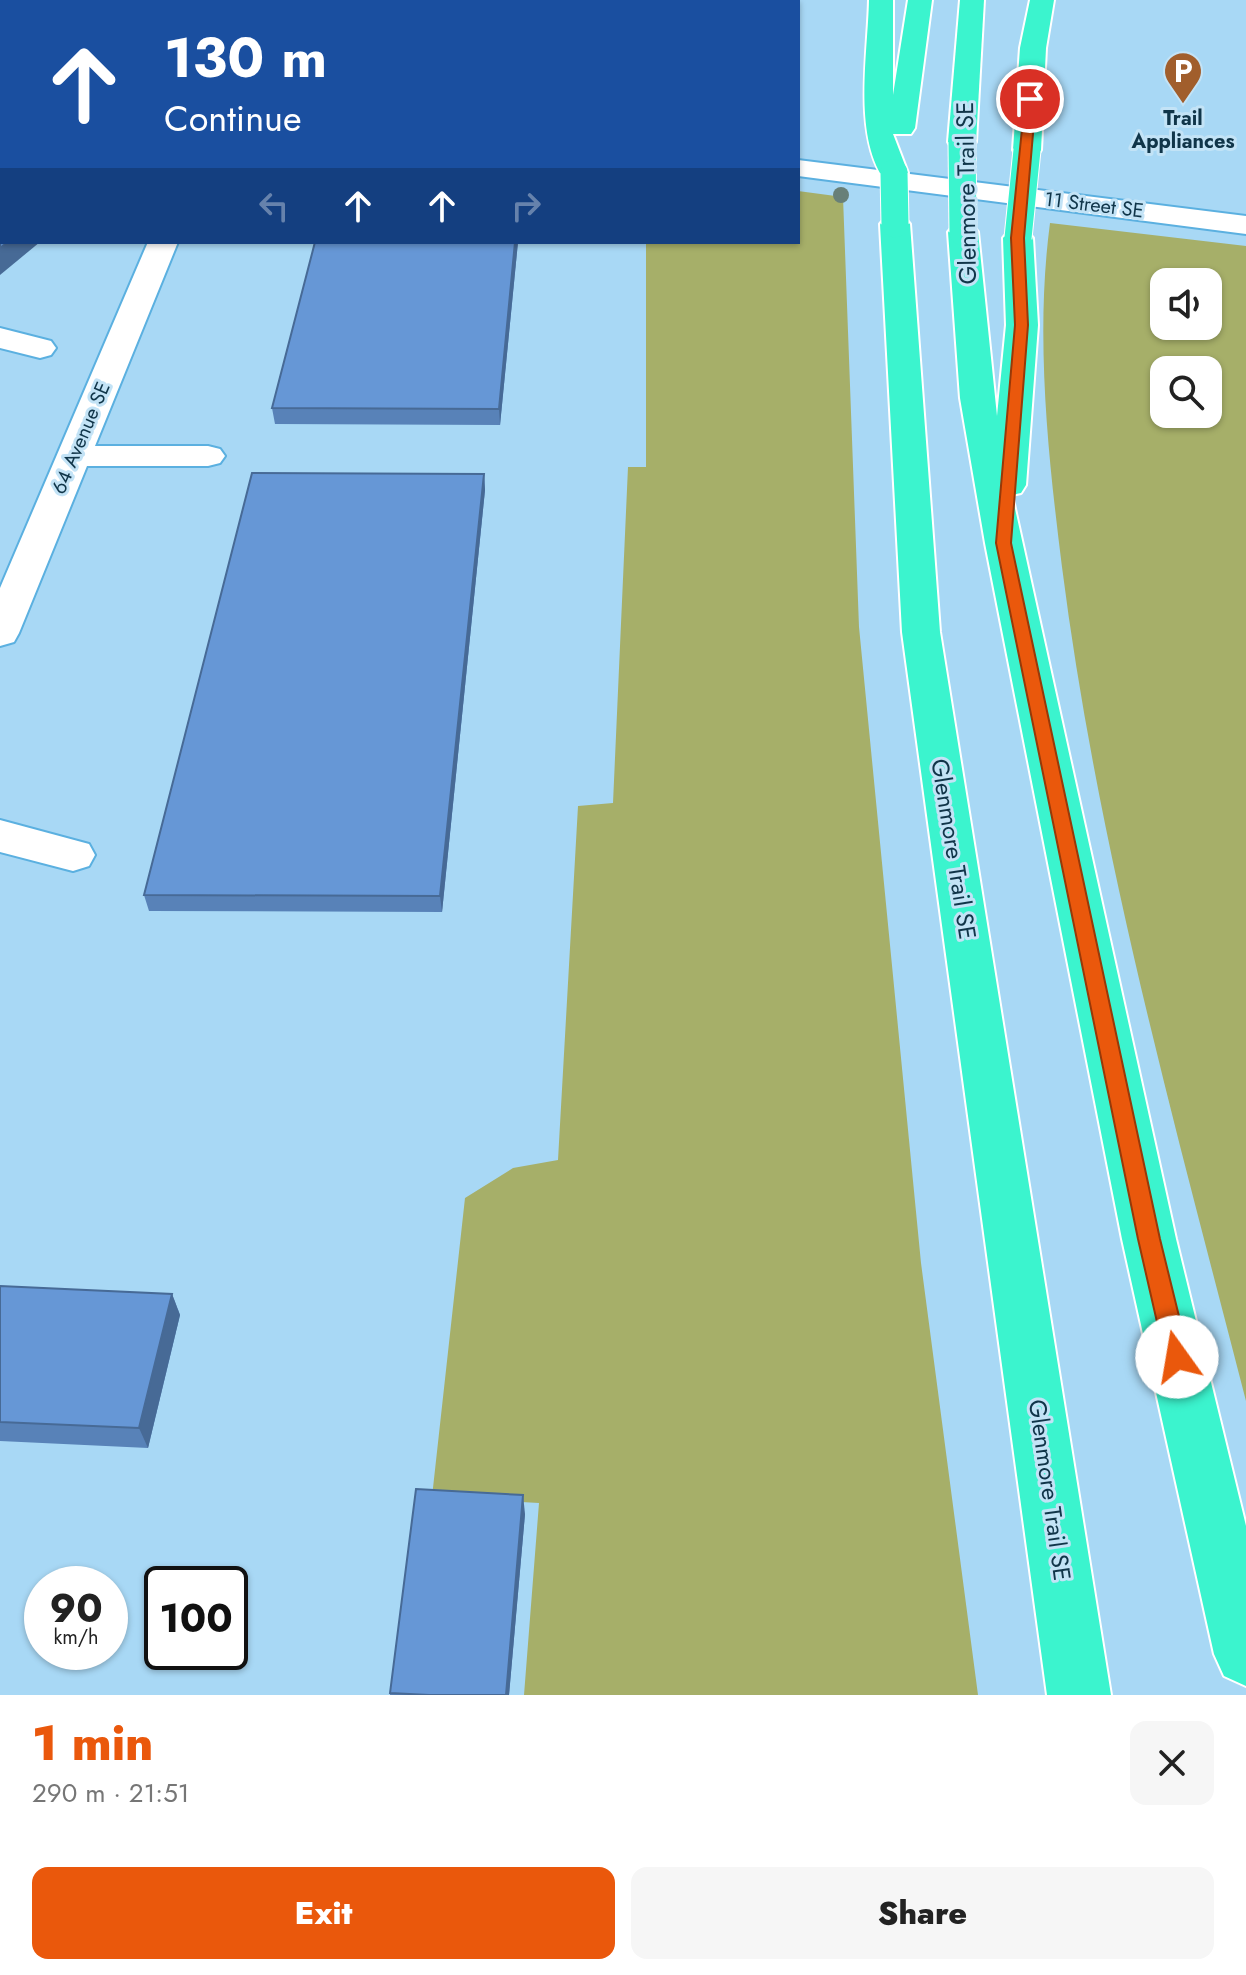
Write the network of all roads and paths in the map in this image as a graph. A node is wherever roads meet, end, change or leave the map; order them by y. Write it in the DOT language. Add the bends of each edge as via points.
graph roads {
  1 [pos="881,0"];
  2 [pos="920,0"];
  3 [pos="972,0"];
  4 [pos="1042,0"];
  5 [pos="1051,0"];
  6 [pos="1033,48"];
  7 [pos="889,135"];
  8 [pos="800,168"];
  9 [pos="1246,225"];
  10 [pos="162,244"];
  11 [pos="0,338"];
  12 [pos="40,348"];
  13 [pos="74,456"];
  14 [pos="208,456"];
  15 [pos="1003,543"];
  16 [pos="0,633"];
  17 [pos="0,836"];
  18 [pos="73,855"];
  19 [pos="1246,1654"];
  20 [pos="1079,1695"];
  1 -- 7 [label="highway"];
  2 -- 7 [label="highway, Glenmore Trail SE"];
  3 -- 15 [label="highway, Glenmore Trail SE, bridge" via="962,142 963,232 977,398"];
  4 -- 6 [label="highway"];
  5 -- 6 [label="highway"];
  6 -- 15 [label="highway, bridge" via="1018,238 1022,325"];
  7 -- 20 [label="highway, Glenmore Trail SE, bridge" via="921,632"];
  8 -- 9 [label="street, 11 Street SE"];
  10 -- 13 [label="street, 64 Avenue SE"];
  11 -- 12 [label="street"];
  13 -- 14 [label="street"];
  13 -- 16 [label="street, 64 Avenue SE"];
  15 -- 19 [label="highway, Glenmore Trail SE" via="1149,1239"];
  17 -- 18 [label="street"];
}
